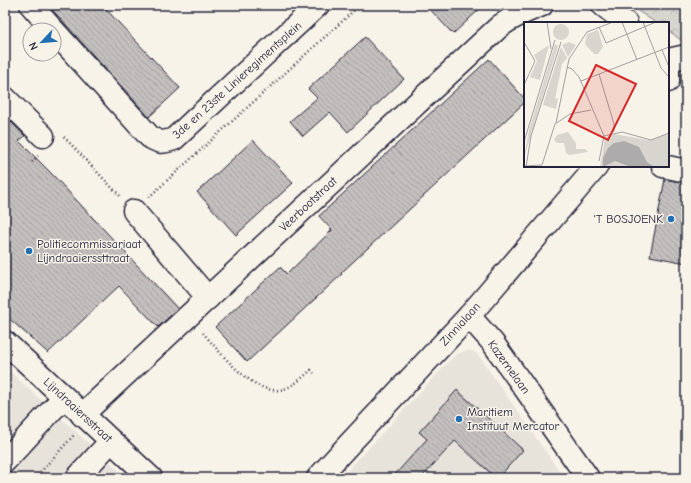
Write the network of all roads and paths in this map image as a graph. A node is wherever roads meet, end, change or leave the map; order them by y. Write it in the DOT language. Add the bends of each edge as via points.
graph roads {
  1 [pos="31,5"];
  2 [pos="318,5"];
  3 [pos="360,5"];
  4 [pos="542,5"];
  5 [pos="603,5"];
  6 [pos="47,22"];
  7 [pos="625,22"];
  8 [pos="62,39"];
  9 [pos="686,56"];
  10 [pos="669,60"];
  11 [pos="5,98"];
  12 [pos="48,141"];
  13 [pos="32,162"];
  14 [pos="596,167"];
  15 [pos="667,167"];
  16 [pos="686,171"];
  17 [pos="134,211"];
  18 [pos="208,298"];
  19 [pos="188,316"];
  20 [pos="469,316"];
  21 [pos="5,342"];
  22 [pos="314,373"];
  23 [pos="64,397"];
  24 [pos="85,417"];
  25 [pos="111,441"];
  26 [pos="5,461"];
  27 [pos="35,478"];
  28 [pos="77,478"];
  29 [pos="151,478"];
  30 [pos="318,478"];
  31 [pos="588,478"];
  1 -- 6 [label="street, 3de en 23ste Linieregimentsplein"];
  2 -- 8 [label="street, 3de en 23ste Linieregimentsplein" via="174,139 166,142 158,142 150,137"];
  3 -- 17 [label="path"];
  4 -- 18 [label="street, Veerbootstraat" via="512,17 500,26"];
  5 -- 7 [label="street"];
  9 -- 10 [label="street"];
  11 -- 12 [label="street"];
  12 -- 13 [label="path"];
  12 -- 17 [label="path"];
  14 -- 20 [label="street, Zinnialaan"];
  15 -- 16 [label="street"];
  17 -- 18 [label="street"];
  18 -- 19 [label="street, Veerbootstraat"];
  19 -- 22 [label="path" via="237,371 265,388 287,388 311,370"];
  19 -- 24 [label="street, Veerbootstraat"];
  20 -- 30 [label="street, Zinnialaan"];
  20 -- 31 [label="street, Kazernelaan" via="493,343"];
  21 -- 23 [label="street, Lijndraaiersstraat"];
  23 -- 24 [label="street, Lijndraaiersstraat"];
  23 -- 26 [label="street"];
  24 -- 25 [label="street, Lijndraaiersstraat"];
  24 -- 27 [label="path"];
  25 -- 28 [label="street"];
  25 -- 29 [label="street, Lijndraaiersstraat"];
}
